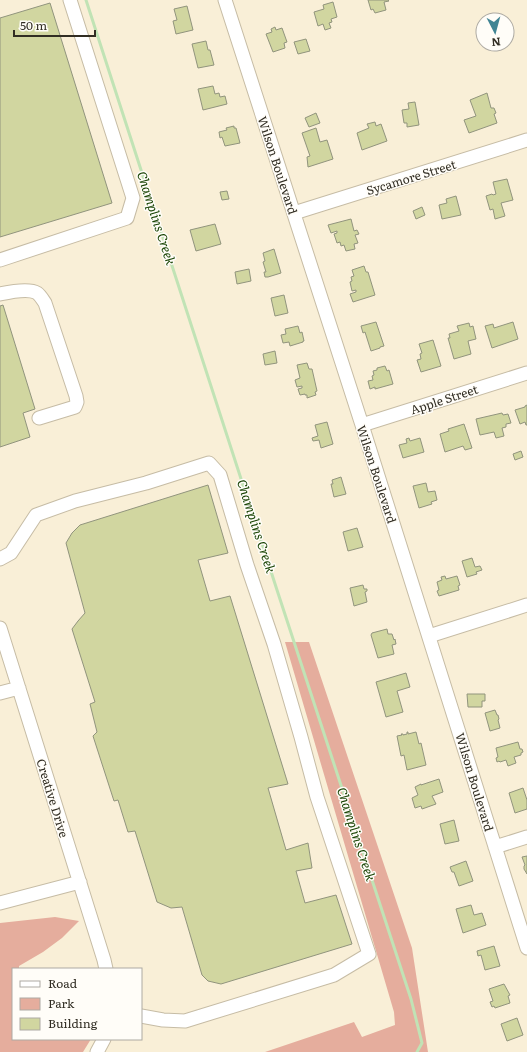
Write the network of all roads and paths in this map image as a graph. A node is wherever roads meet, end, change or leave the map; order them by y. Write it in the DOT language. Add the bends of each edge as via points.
graph roads {
  1 [pos="70,0"];
  2 [pos="227,0"];
  3 [pos="527,140"];
  4 [pos="294,213"];
  5 [pos="0,260"];
  6 [pos="0,294"];
  7 [pos="527,372"];
  8 [pos="39,418"];
  9 [pos="362,425"];
  10 [pos="0,558"];
  11 [pos="527,605"];
  12 [pos="0,628"];
  13 [pos="429,636"];
  14 [pos="19,688"];
  15 [pos="0,693"];
  16 [pos="527,837"];
  17 [pos="495,847"];
  18 [pos="80,882"];
  19 [pos="0,903"];
  20 [pos="527,948"];
  21 [pos="106,968"];
  22 [pos="142,1016"];
  23 [pos="103,1040"];
  24 [pos="97,1052"];
  1 -- 5 [label="street" via="133,198 127,218"];
  2 -- 4 [label="street, Wilson Boulevard"];
  3 -- 4 [label="street, Sycamore Street"];
  4 -- 9 [label="street, Wilson Boulevard"];
  6 -- 8 [label="street" via="32,291 45,303 76,396 75,407"];
  7 -- 9 [label="street, Apple Street"];
  9 -- 13 [label="street, Wilson Boulevard"];
  10 -- 22 [label="street" via="10,553 36,515 75,501 146,483 209,463 220,475 274,644 316,797 369,954 334,975 185,1020"];
  11 -- 13 [label="street"];
  12 -- 14 [label="street, Creative Drive"];
  13 -- 17 [label="street, Wilson Boulevard"];
  14 -- 15 [label="street"];
  14 -- 18 [label="street, Creative Drive"];
  16 -- 17 [label="street"];
  17 -- 20 [label="street, Wilson Boulevard"];
  18 -- 19 [label="street"];
  18 -- 21 [label="street, Creative Drive"];
  23 -- 24 [label="street"];
}
